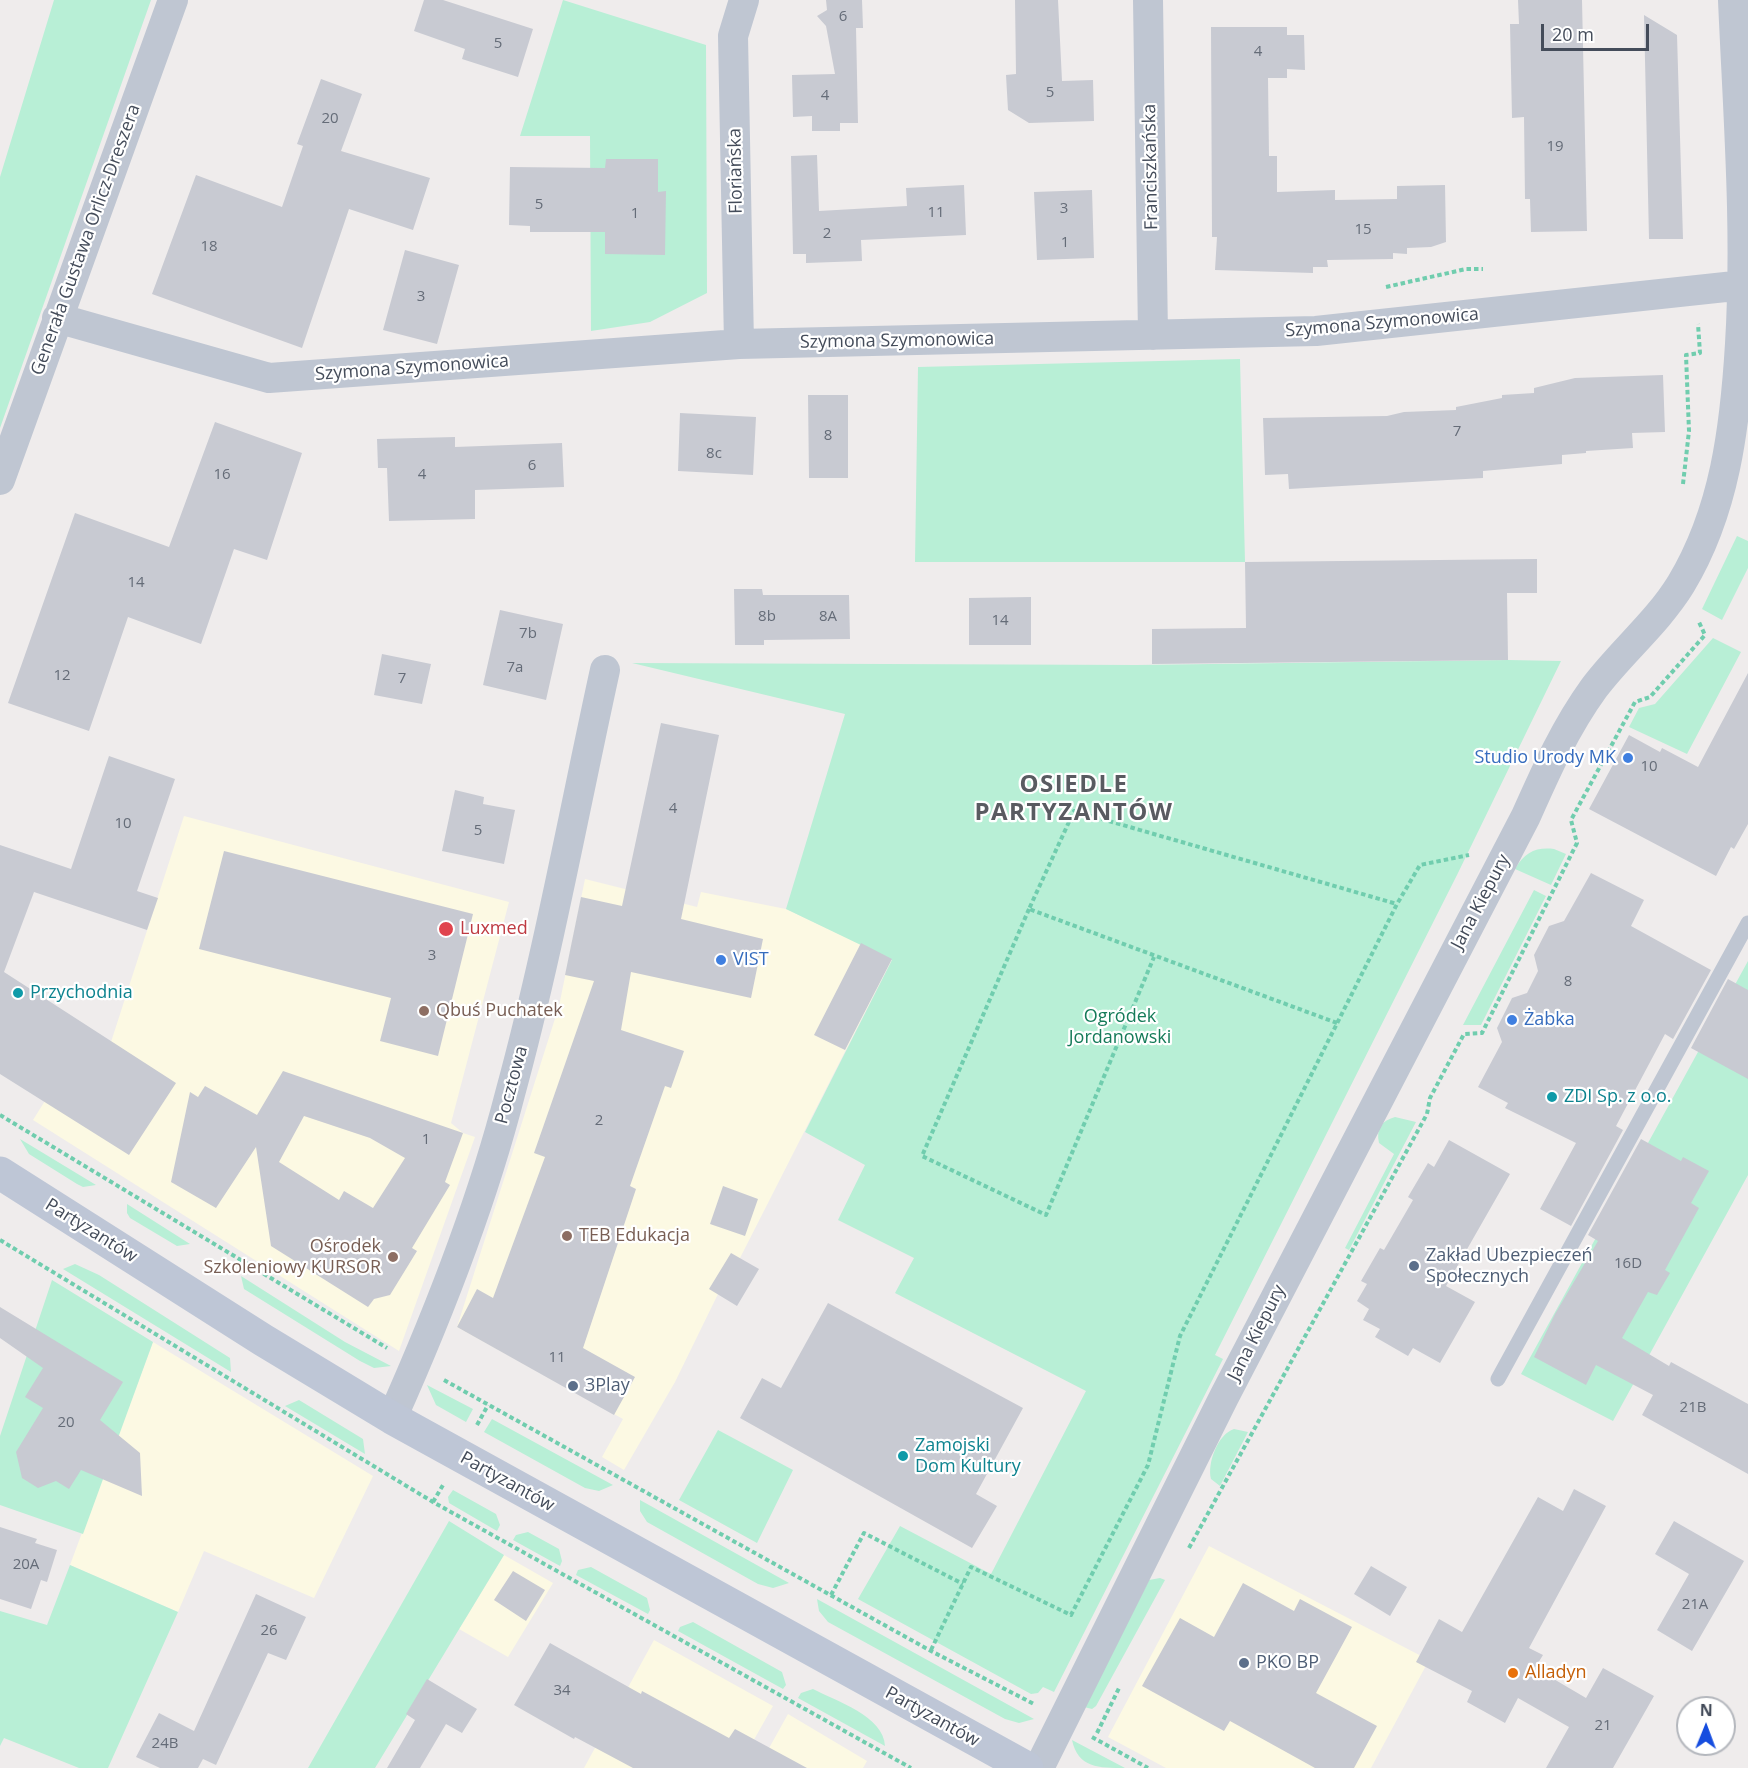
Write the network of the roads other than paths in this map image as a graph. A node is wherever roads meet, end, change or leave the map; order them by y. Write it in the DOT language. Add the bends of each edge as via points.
graph roads {
  1 [pos="173,0"];
  2 [pos="744,0"];
  3 [pos="1148,0"];
  4 [pos="1732,0"];
  5 [pos="1746,255"];
  6 [pos="1743,285"];
  7 [pos="57,318"];
  8 [pos="1153,334"];
  9 [pos="739,344"];
  10 [pos="0,480"];
  11 [pos="605,670"];
  12 [pos="1748,923"];
  13 [pos="0,1173"];
  14 [pos="1498,1379"];
  15 [pos="392,1418"];
  16 [pos="1027,1768"];
  17 [pos="1039,1768"];
  1 -- 7 [label="street, Generała Gustawa Orlicz-Dreszera"];
  2 -- 9 [label="street, Floriańska" via="733,36"];
  3 -- 8 [label="street, Franciszkańska"];
  4 -- 5 [label="street, Jana Kiepury"];
  5 -- 6 [label="street, Jana Kiepury"];
  6 -- 8 [label="street, Szymona Szymonowica" via="1317,331"];
  6 -- 17 [label="street, Jana Kiepury" via="1736,404 1727,467 1709,522 1681,584 1589,697 1557,744 1526,816 1224,1397"];
  7 -- 9 [label="street, Szymona Szymonowica" via="269,378"];
  7 -- 10 [label="street, Generała Gustawa Orlicz-Dreszera"];
  8 -- 9 [label="street, Szymona Szymonowica"];
  11 -- 15 [label="street, Pocztowa" via="502,1123 423,1348"];
  12 -- 14 [label="lane"];
  13 -- 15 [label="street, Partyzantów"];
  15 -- 16 [label="street, Partyzantów"];
}
